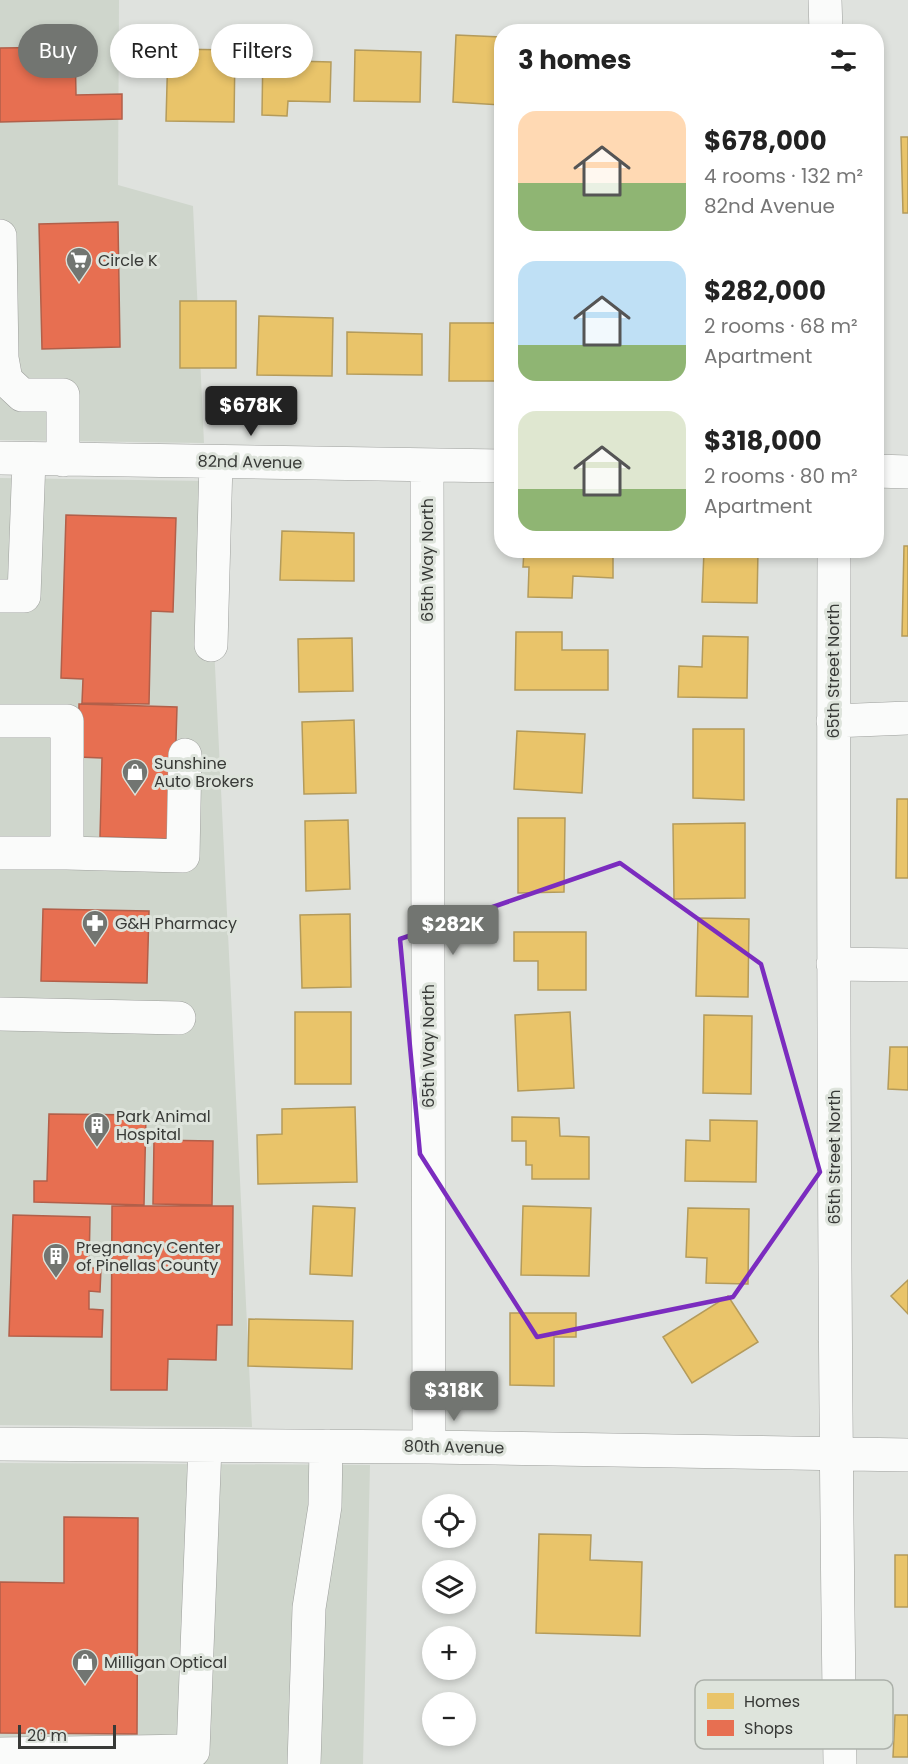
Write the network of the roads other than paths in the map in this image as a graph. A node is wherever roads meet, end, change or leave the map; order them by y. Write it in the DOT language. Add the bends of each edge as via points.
graph roads {
  1 [pos="825,0"];
  2 [pos="826,24"];
  3 [pos="0,236"];
  4 [pos="1,358"];
  5 [pos="15,459"];
  6 [pos="63,460"];
  7 [pos="216,462"];
  8 [pos="427,465"];
  9 [pos="494,466"];
  10 [pos="884,471"];
  11 [pos="908,472"];
  12 [pos="834,558"];
  13 [pos="0,596"];
  14 [pos="211,645"];
  15 [pos="908,718"];
  16 [pos="0,720"];
  17 [pos="834,721"];
  18 [pos="185,755"];
  19 [pos="0,853"];
  20 [pos="67,853"];
  21 [pos="833,964"];
  22 [pos="908,966"];
  23 [pos="0,1014"];
  24 [pos="179,1018"];
  25 [pos="0,1444"];
  26 [pos="205,1446"];
  27 [pos="326,1446"];
  28 [pos="429,1447"];
  29 [pos="836,1453"];
  30 [pos="908,1455"];
  31 [pos="839,1680"];
  32 [pos="840,1749"];
  33 [pos="0,1754"];
  34 [pos="304,1764"];
  35 [pos="840,1764"];
  1 -- 2 [label="street"];
  3 -- 4 [label="street"];
  4 -- 6 [label="street" via="6,380 22,395 63,395"];
  5 -- 6 [label="street, 82nd Avenue"];
  5 -- 13 [label="street" via="24,596"];
  6 -- 7 [label="street, 82nd Avenue"];
  7 -- 8 [label="street, 82nd Avenue"];
  7 -- 14 [label="street"];
  8 -- 9 [label="street, 82nd Avenue"];
  8 -- 28 [label="street, 65th Way North"];
  10 -- 11 [label="street"];
  12 -- 17 [label="street, 65th Street North"];
  15 -- 17 [label="street"];
  16 -- 20 [label="street" via="67,721"];
  17 -- 21 [label="street, 65th Street North"];
  18 -- 20 [label="street" via="183,856"];
  19 -- 20 [label="street"];
  21 -- 22 [label="street"];
  21 -- 29 [label="street, 65th Street North"];
  23 -- 24 [label="street"];
  25 -- 26 [label="street, 80th Avenue"];
  26 -- 27 [label="street, 80th Avenue"];
  26 -- 33 [label="street" via="193,1751"];
  27 -- 28 [label="street, 80th Avenue"];
  27 -- 34 [label="street" via="325,1506 309,1608"];
  28 -- 29 [label="street, 80th Avenue"];
  29 -- 30 [label="street, 80th Avenue"];
  29 -- 31 [label="street, 65th Street North"];
  32 -- 35 [label="street, 65th Street North"];
}
